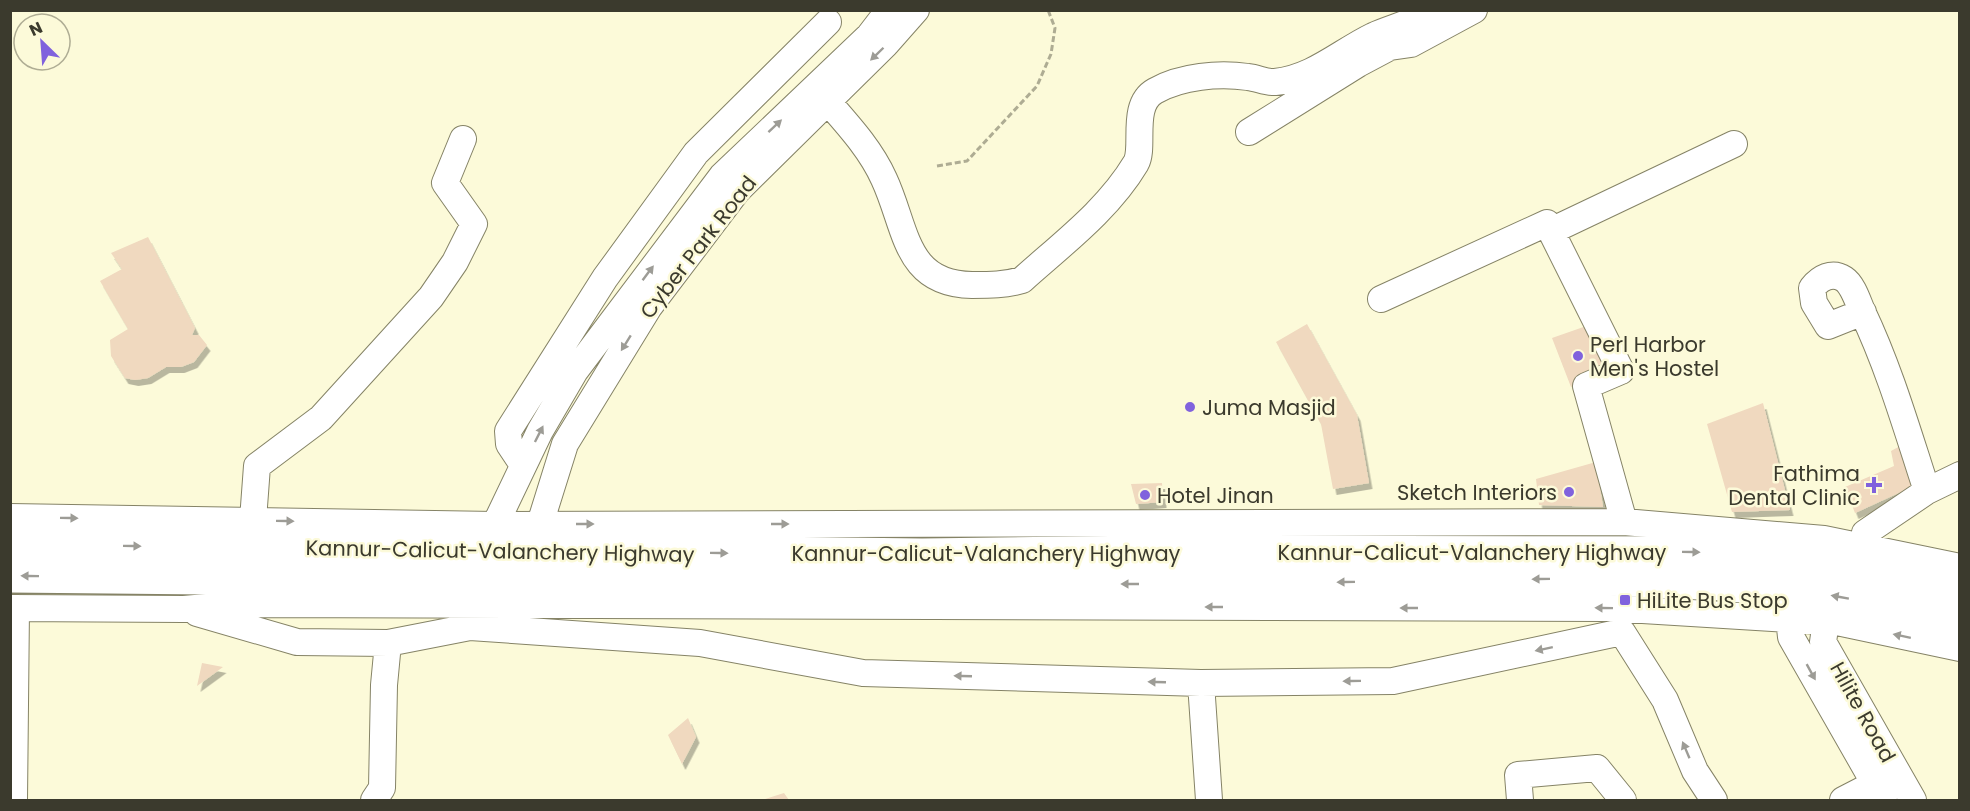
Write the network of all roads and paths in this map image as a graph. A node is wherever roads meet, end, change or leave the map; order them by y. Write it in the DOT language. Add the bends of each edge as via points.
graph roads {
  1 [pos="889,10"];
  2 [pos="916,10"];
  3 [pos="1048,10"];
  4 [pos="1431,10"];
  5 [pos="1474,10"];
  6 [pos="828,22"];
  7 [pos="1320,77"];
  8 [pos="828,102"];
  9 [pos="1249,132"];
  10 [pos="463,139"];
  11 [pos="1734,144"];
  12 [pos="937,166"];
  13 [pos="1551,231"];
  14 [pos="1381,299"];
  15 [pos="1863,312"];
  16 [pos="523,465"];
  17 [pos="1959,475"];
  18 [pos="1927,491"];
  19 [pos="10,517"];
  20 [pos="1624,522"];
  21 [pos="540,524"];
  22 [pos="495,525"];
  23 [pos="247,534"];
  24 [pos="10,544"];
  25 [pos="1866,548"];
  26 [pos="1959,567"];
  27 [pos="10,576"];
  28 [pos="1959,588"];
  29 [pos="13,608"];
  30 [pos="183,609"];
  31 [pos="1789,618"];
  32 [pos="1959,619"];
  33 [pos="1826,621"];
  34 [pos="388,643"];
  35 [pos="1959,648"];
  36 [pos="1201,683"];
  37 [pos="1879,792"];
  38 [pos="14,801"];
  39 [pos="374,801"];
  40 [pos="1209,801"];
  41 [pos="1520,801"];
  42 [pos="1623,801"];
  43 [pos="1714,801"];
  44 [pos="1843,801"];
  45 [pos="1913,801"];
  16 -- 1 [label="street, one-way" via="575,372 722,176 869,36"];
  2 -- 8 [label="street, Cyber Park Road, one-way"];
  3 -- 12 [label="path" via="1055,28 1052,54 1036,86 967,160"];
  4 -- 7 [label="street" via="1421,18 1372,37"];
  5 -- 7 [label="street" via="1411,44 1390,47"];
  6 -- 16 [label="street" via="696,153 606,278 508,431 509,444"];
  7 -- 8 [label="street" via="1271,83 1249,77 1196,78 1154,91 1143,104 1138,161 1099,212 1022,280 1006,285 952,285 931,276 912,255 885,179"];
  7 -- 9 [label="street"];
  8 -- 21 [label="street, Cyber Park Road, one-way" via="737,191 649,307 565,444"];
  10 -- 23 [label="street" via="445,183 474,224 455,262 431,297 321,418 257,466"];
  11 -- 13 [label="street"];
  13 -- 14 [label="street" via="1547,223"];
  13 -- 20 [label="street" via="1621,371 1586,386"];
  15 -- 18 [label="street" via="1896,391"];
  16 -- 22 [label="street"];
  17 -- 18 [label="street"];
  18 -- 25 [label="street" via="1865,533"];
  19 -- 23 [label="street, one-way"];
  21 -- 20 [label="street, one-way"];
  20 -- 25 [label="street" via="1824,539"];
  21 -- 22 [label="street"];
  23 -- 22 [label="street, one-way"];
  24 -- 23 [label="highway, Kannur-Calicut-Valanchery Highway, one-way"];
  23 -- 28 [label="highway, Kannur-Calicut-Valanchery Highway, one-way" via="921,555 1714,552 1832,565"];
  25 -- 26 [label="street"];
  32 -- 27 [label="highway, one-way" via="1827,595 1724,584 1606,579 917,585"];
  29 -- 30 [label="street"];
  29 -- 38 [label="street"];
  31 -- 30 [label="street, one-way" via="1598,608 241,604"];
  30 -- 34 [label="street" via="297,642"];
  31 -- 33 [label="street"];
  31 -- 37 [label="street, one-way" via="1791,637"];
  35 -- 33 [label="street, one-way"];
  33 -- 45 [label="street, Hilite Road" via="1823,642"];
  36 -- 34 [label="street, one-way" via="863,673 700,643 470,627"];
  34 -- 39 [label="street" via="382,788"];
  36 -- 40 [label="street"];
  43 -- 36 [label="street, one-way" via="1695,771 1665,700 1622,632 1393,681"];
  37 -- 44 [label="street"];
  41 -- 42 [label="street" via="1518,775 1598,768"];
}
